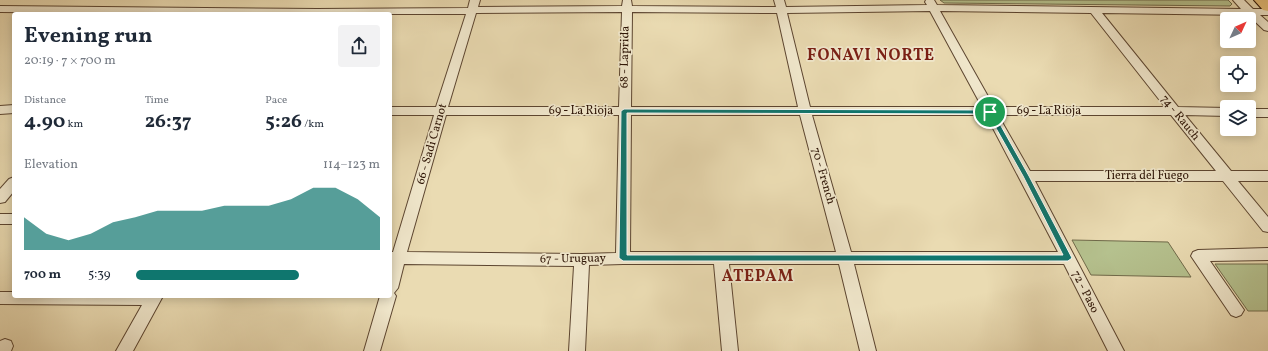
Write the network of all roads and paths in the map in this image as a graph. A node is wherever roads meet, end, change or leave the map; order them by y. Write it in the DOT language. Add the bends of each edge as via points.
graph roads {
  1 [pos="18,0"];
  2 [pos="172,0"];
  3 [pos="324,0"];
  4 [pos="1238,0"];
  5 [pos="1261,0"];
  6 [pos="627,4"];
  7 [pos="931,4"];
  8 [pos="474,5"];
  9 [pos="780,5"];
  10 [pos="1268,7"];
  11 [pos="4,9"];
  12 [pos="1093,9"];
  13 [pos="1250,11"];
  14 [pos="162,12"];
  15 [pos="318,12"];
  16 [pos="337,12"];
  17 [pos="1268,12"];
  18 [pos="0,17"];
  19 [pos="1268,28"];
  20 [pos="12,109"];
  21 [pos="0,110"];
  22 [pos="392,111"];
  23 [pos="624,111"];
  24 [pos="1174,111"];
  25 [pos="441,112"];
  26 [pos="805,112"];
  27 [pos="990,112"];
  28 [pos="1220,112"];
  29 [pos="1256,113"];
  30 [pos="1268,113"];
  31 [pos="1026,176"];
  32 [pos="1227,176"];
  33 [pos="1268,176"];
  34 [pos="12,184"];
  35 [pos="0,198"];
  36 [pos="0,219"];
  37 [pos="12,219"];
  38 [pos="1268,227"];
  39 [pos="1268,254"];
  40 [pos="394,258"];
  41 [pos="623,258"];
  42 [pos="721,258"];
  43 [pos="845,258"];
  44 [pos="1068,258"];
  45 [pos="582,260"];
  46 [pos="392,273"];
  47 [pos="0,298"];
  48 [pos="12,298"];
  49 [pos="153,298"];
  50 [pos="387,298"];
  51 [pos="1236,310"];
  52 [pos="124,351"];
  53 [pos="372,351"];
  54 [pos="577,351"];
  55 [pos="730,351"];
  56 [pos="868,351"];
  57 [pos="1116,351"];
  1 -- 11 [label="street"];
  2 -- 14 [label="street"];
  3 -- 15 [label="street"];
  4 -- 13 [label="street"];
  5 -- 10 [label="highway"];
  6 -- 8 [label="street"];
  6 -- 9 [label="street"];
  6 -- 23 [label="street, 68 - Laprida"];
  7 -- 9 [label="street"];
  7 -- 12 [label="street"];
  7 -- 27 [label="street, 72 - Paso"];
  8 -- 16 [label="street"];
  8 -- 25 [label="street, 66 - Sadi Carnot"];
  9 -- 26 [label="street, 70 - French"];
  11 -- 14 [label="street"];
  11 -- 18 [label="street"];
  12 -- 13 [label="street"];
  12 -- 24 [label="street, 74 - Rauch"];
  13 -- 17 [label="street"];
  13 -- 19 [label="street"];
  20 -- 21 [label="street"];
  22 -- 25 [label="street, 69 - La Rioja"];
  23 -- 25 [label="street, 69 - La Rioja"];
  23 -- 26 [label="street, 69 - La Rioja"];
  23 -- 41 [label="street, 68 - Laprida"];
  24 -- 27 [label="street, 69 - La Rioja"];
  24 -- 28 [label="street, 69 - La Rioja"];
  24 -- 32 [label="street, 74 - Rauch"];
  25 -- 40 [label="street, 66 - Sadi Carnot"];
  26 -- 27 [label="street, 69 - La Rioja"];
  26 -- 43 [label="street, 70 - French"];
  27 -- 31 [label="street, 72 - Paso"];
  29 -- 30 [label="street"];
  31 -- 32 [label="street, Tierra del Fuego"];
  31 -- 44 [label="street, 72 - Paso"];
  32 -- 33 [label="street, Tierra del Fuego"];
  32 -- 38 [label="street, 74 - Rauch"];
  34 -- 35 [label="street"];
  36 -- 37 [label="street"];
  39 -- 51 [label="street" via="1198,256"];
  40 -- 45 [label="street, 67 - Uruguay"];
  40 -- 46 [label="street, 66 - Sadi Carnot"];
  41 -- 42 [label="street, 67 - Uruguay"];
  41 -- 45 [label="street, 67 - Uruguay"];
  42 -- 43 [label="street, 67 - Uruguay"];
  42 -- 55 [label="street"];
  43 -- 44 [label="street, 67 - Uruguay"];
  43 -- 56 [label="street, 70 - French"];
  44 -- 57 [label="street, 72 - Paso"];
  45 -- 54 [label="street"];
  47 -- 48 [label="street"];
  49 -- 52 [label="street"];
  50 -- 53 [label="street"];
}
